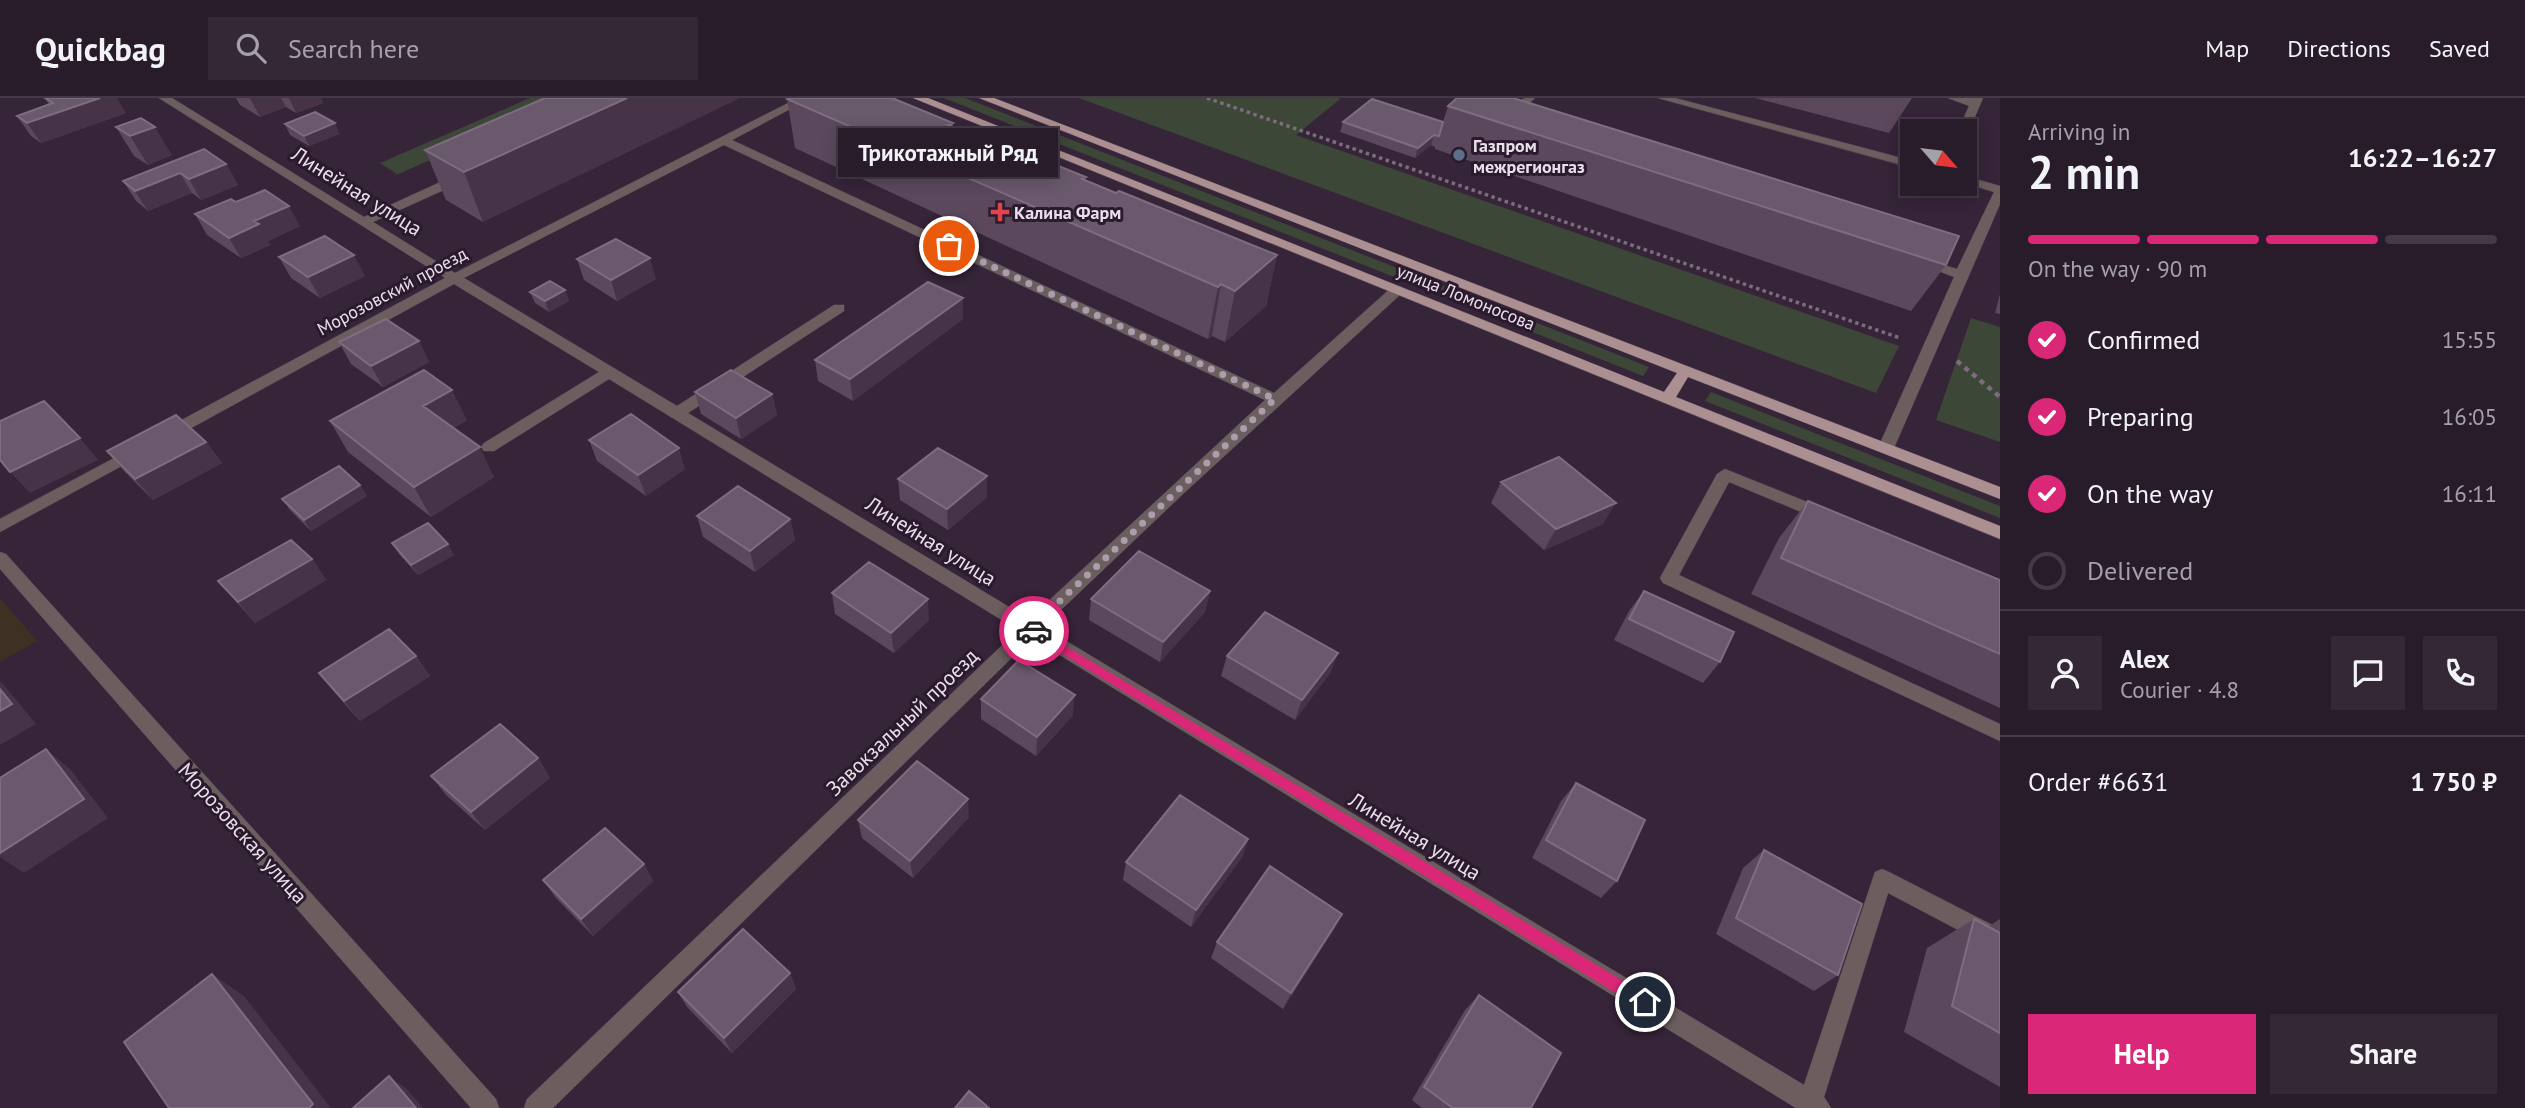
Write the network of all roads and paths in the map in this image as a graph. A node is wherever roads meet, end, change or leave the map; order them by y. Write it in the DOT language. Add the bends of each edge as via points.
graph roads {
  1 [pos="164,98"];
  2 [pos="806,98"];
  3 [pos="918,98"];
  4 [pos="985,98"];
  5 [pos="1207,98"];
  6 [pos="1530,98"];
  7 [pos="1663,98"];
  8 [pos="1953,98"];
  9 [pos="1977,101"];
  10 [pos="1969,119"];
  11 [pos="1511,130"];
  12 [pos="723,140"];
  13 [pos="1900,162"];
  14 [pos="478,169"];
  15 [pos="1978,183"];
  16 [pos="2000,190"];
  17 [pos="363,222"];
  18 [pos="1908,258"];
  19 [pos="1961,275"];
  20 [pos="455,278"];
  21 [pos="1397,290"];
  22 [pos="839,309"];
  23 [pos="1928,348"];
  24 [pos="1686,370"];
  25 [pos="611,371"];
  26 [pos="2000,397"];
  27 [pos="1275,399"];
  28 [pos="1667,399"];
  29 [pos="678,412"];
  30 [pos="489,447"];
  31 [pos="1886,448"];
  32 [pos="2000,492"];
  33 [pos="1838,521"];
  34 [pos="0,526"];
  35 [pos="2000,533"];
  36 [pos="0,558"];
  37 [pos="1030,629"];
  38 [pos="2000,733"];
  39 [pos="2000,941"];
  40 [pos="1814,1105"];
  41 [pos="487,1108"];
  42 [pos="536,1108"];
  1 -- 17 [label="street, Линейная улица"];
  2 -- 12 [label="street, Морозовский проезд"];
  3 -- 21 [label="main road, улица Ломоносова"];
  4 -- 24 [label="main road, улица Ломоносова"];
  5 -- 23 [label="path"];
  6 -- 11 [label="street" via="1498,126"];
  7 -- 13 [label="street"];
  8 -- 9 [label="street"];
  9 -- 10 [label="street"];
  12 -- 20 [label="street, Морозовский проезд"];
  12 -- 27 [label="street"];
  14 -- 17 [label="street"];
  15 -- 16 [label="street"];
  16 -- 19 [label="street"];
  17 -- 20 [label="street, Линейная улица"];
  18 -- 19 [label="street"];
  19 -- 23 [label="street"];
  20 -- 25 [label="street, Линейная улица"];
  20 -- 34 [label="street, Морозовский проезд"];
  21 -- 27 [label="street, Завокзальный проезд"];
  21 -- 28 [label="main road, улица Ломоносова"];
  22 -- 29 [label="street"];
  23 -- 26 [label="path" via="1952,356"];
  23 -- 31 [label="street"];
  24 -- 28 [label="main road"];
  24 -- 31 [label="main road, улица Ломоносова"];
  25 -- 29 [label="street, Линейная улица"];
  25 -- 30 [label="street"];
  27 -- 37 [label="street, Завокзальный проезд"];
  28 -- 35 [label="main road, улица Ломоносова"];
  29 -- 37 [label="street, Линейная улица"];
  31 -- 32 [label="main road, улица Ломоносова"];
  33 -- 38 [label="street" via="1725,474 1669,578"];
  36 -- 41 [label="street, Морозовская улица"];
  37 -- 40 [label="street, Линейная улица"];
  37 -- 42 [label="street, Завокзальный проезд"];
  39 -- 40 [label="street" via="1882,879"];
}
